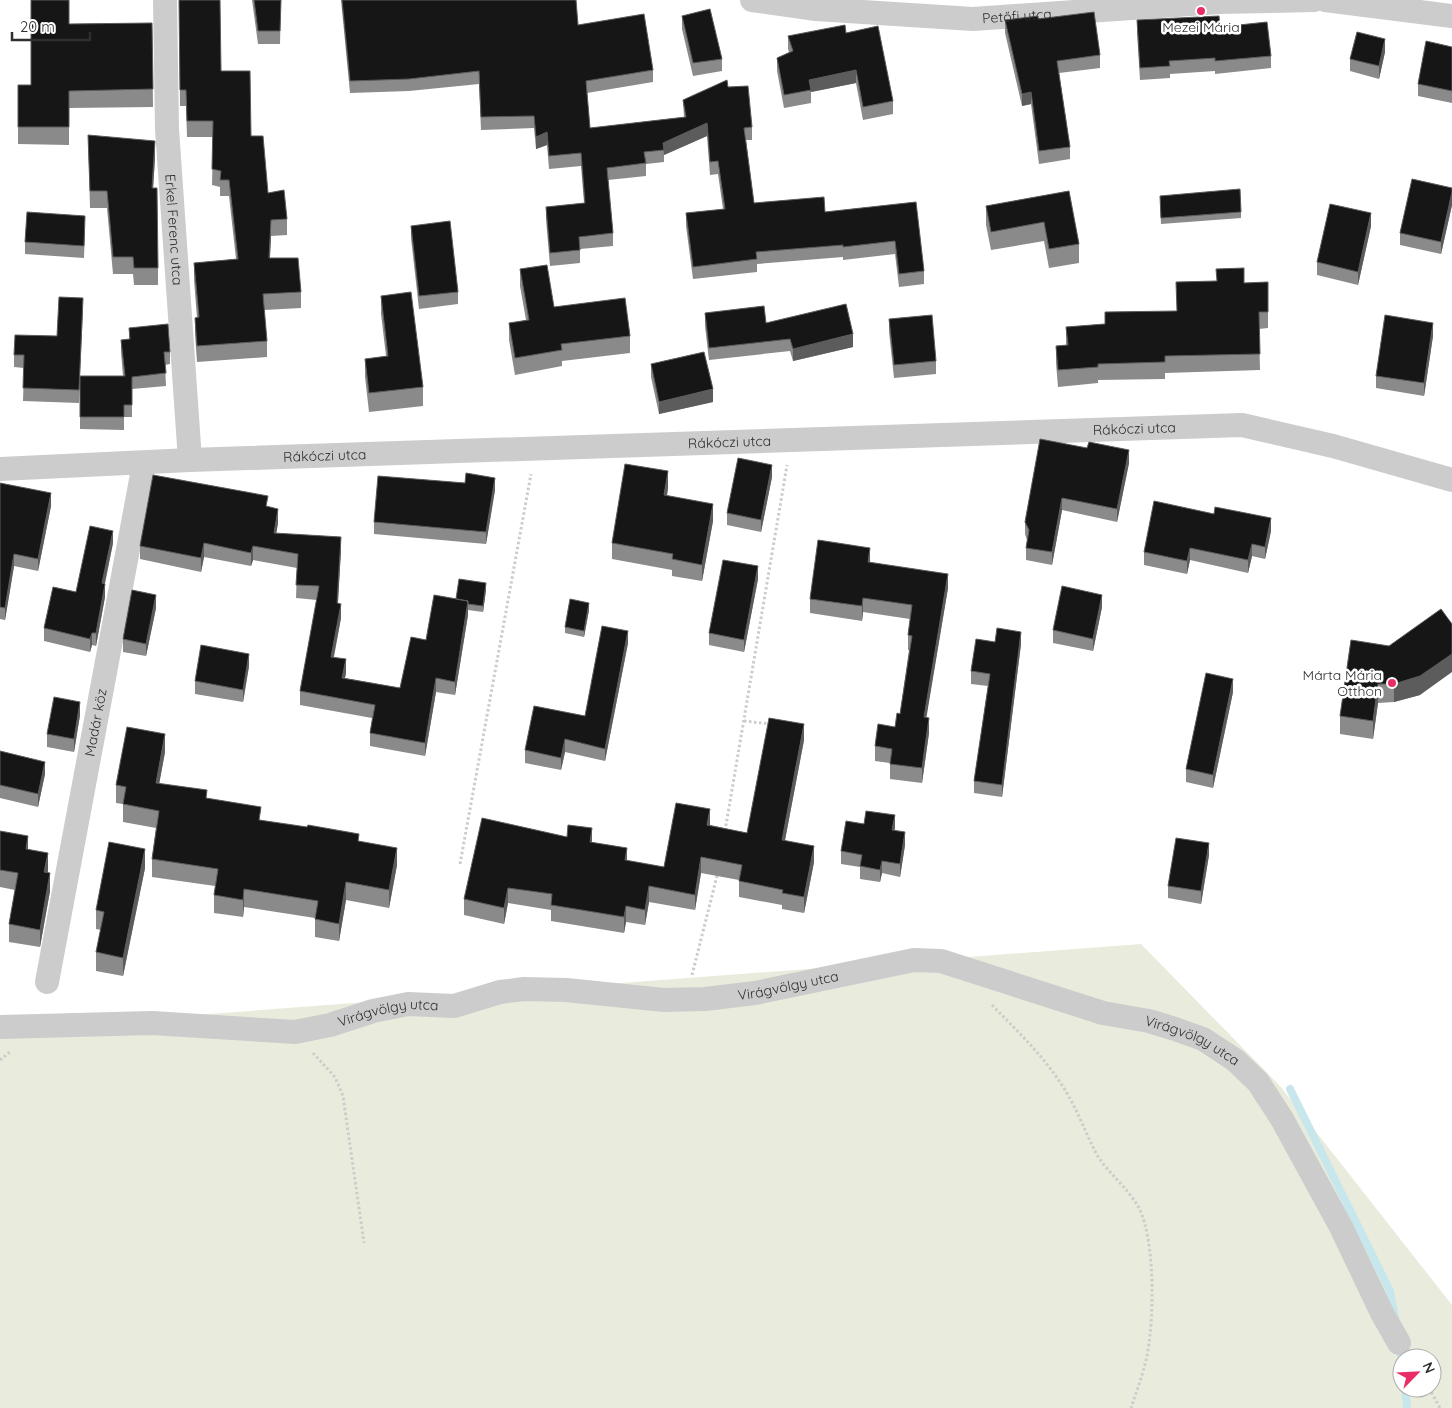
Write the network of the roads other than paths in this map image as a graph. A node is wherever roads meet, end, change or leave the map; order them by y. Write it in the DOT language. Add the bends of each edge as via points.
graph roads {
  1 [pos="165,0"];
  2 [pos="752,0"];
  3 [pos="1314,0"];
  4 [pos="1325,0"];
  5 [pos="1452,16"];
  6 [pos="190,460"];
  7 [pos="144,464"];
  8 [pos="0,469"];
  9 [pos="1452,480"];
  10 [pos="47,982"];
  11 [pos="0,1027"];
  12 [pos="1399,1344"];
  1 -- 6 [label="street, Erkel Ferenc utca" via="167,129"];
  2 -- 3 [label="street, Petőfi utca" via="816,9 973,19 1219,2"];
  4 -- 5 [label="street"];
  6 -- 7 [label="street, Rákóczi utca"];
  6 -- 9 [label="street, Rákóczi utca" via="1242,425 1333,446"];
  7 -- 8 [label="street, Rákóczi utca"];
  7 -- 10 [label="street, Madár köz"];
  11 -- 12 [label="street, Virágvölgy utca" via="152,1023 295,1032 408,1004 454,1006 500,992 524,989 705,1000 755,993 914,960 941,961 1095,1010 1149,1021 1203,1039 1236,1060 1258,1082 1282,1119 1342,1227"];
}
